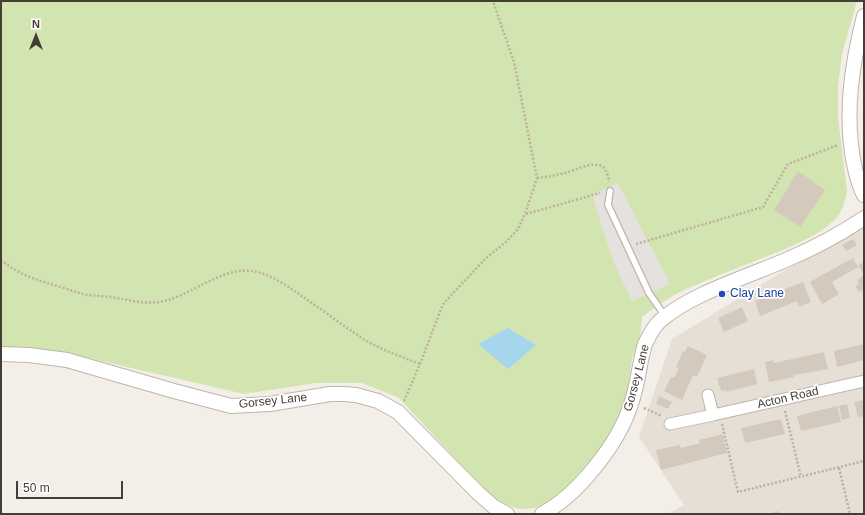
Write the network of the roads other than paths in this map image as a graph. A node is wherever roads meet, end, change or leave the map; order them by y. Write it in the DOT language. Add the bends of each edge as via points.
graph roads {
  1 [pos="864,16"];
  2 [pos="610,191"];
  3 [pos="864,196"];
  4 [pos="864,218"];
  5 [pos="666,317"];
  6 [pos="1,354"];
  7 [pos="864,381"];
  8 [pos="708,395"];
  9 [pos="716,414"];
  10 [pos="670,424"];
  11 [pos="507,514"];
  12 [pos="542,514"];
  1 -- 3 [label="street" via="852,70 849,101 850,141"];
  2 -- 5 [label="lane" via="608,205 649,293"];
  4 -- 5 [label="street, Gorsey Lane" via="811,249 705,294"];
  5 -- 12 [label="street, Gorsey Lane" via="649,335 645,344 632,403 619,432 592,470 569,494"];
  6 -- 11 [label="street, Gorsey Lane" via="67,360 231,406 270,404 330,394 356,395 378,401 398,412 478,493"];
  7 -- 9 [label="street, Acton Road"];
  8 -- 9 [label="street"];
  9 -- 10 [label="street, Acton Road"];
}
